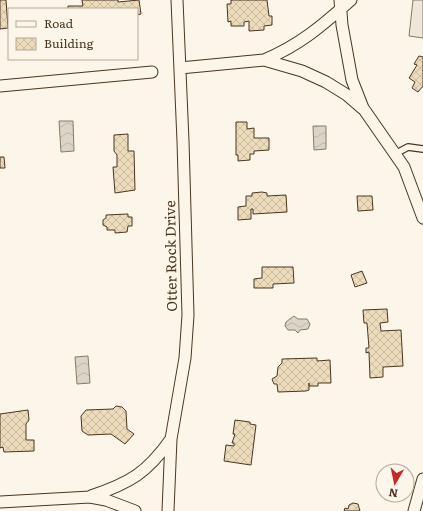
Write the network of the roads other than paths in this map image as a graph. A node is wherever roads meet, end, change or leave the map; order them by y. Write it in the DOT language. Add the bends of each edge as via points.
graph roads {
  1 [pos="177,0"];
  2 [pos="351,0"];
  3 [pos="340,5"];
  4 [pos="264,60"];
  5 [pos="180,68"];
  6 [pos="152,72"];
  7 [pos="0,86"];
  8 [pos="363,108"];
  9 [pos="423,149"];
  10 [pos="395,154"];
  11 [pos="423,218"];
  12 [pos="172,439"];
  13 [pos="423,479"];
  14 [pos="90,496"];
  15 [pos="0,502"];
  16 [pos="135,511"];
  17 [pos="168,511"];
  18 [pos="414,511"];
  1 -- 5 [label="street, Otter Rock Drive"];
  2 -- 3 [label="street"];
  3 -- 4 [label="street" via="299,43"];
  3 -- 8 [label="street" via="352,80"];
  4 -- 5 [label="street"];
  4 -- 8 [label="street" via="302,71 326,82"];
  5 -- 12 [label="street, Otter Rock Drive" via="188,315 185,358"];
  6 -- 7 [label="street"];
  8 -- 10 [label="street"];
  9 -- 10 [label="lane" via="408,148"];
  10 -- 11 [label="street" via="404,167"];
  12 -- 14 [label="street" via="138,476 124,485"];
  12 -- 17 [label="street, Otter Rock Drive"];
  13 -- 18 [label="street"];
  14 -- 15 [label="street"];
  14 -- 16 [label="street"];
}
